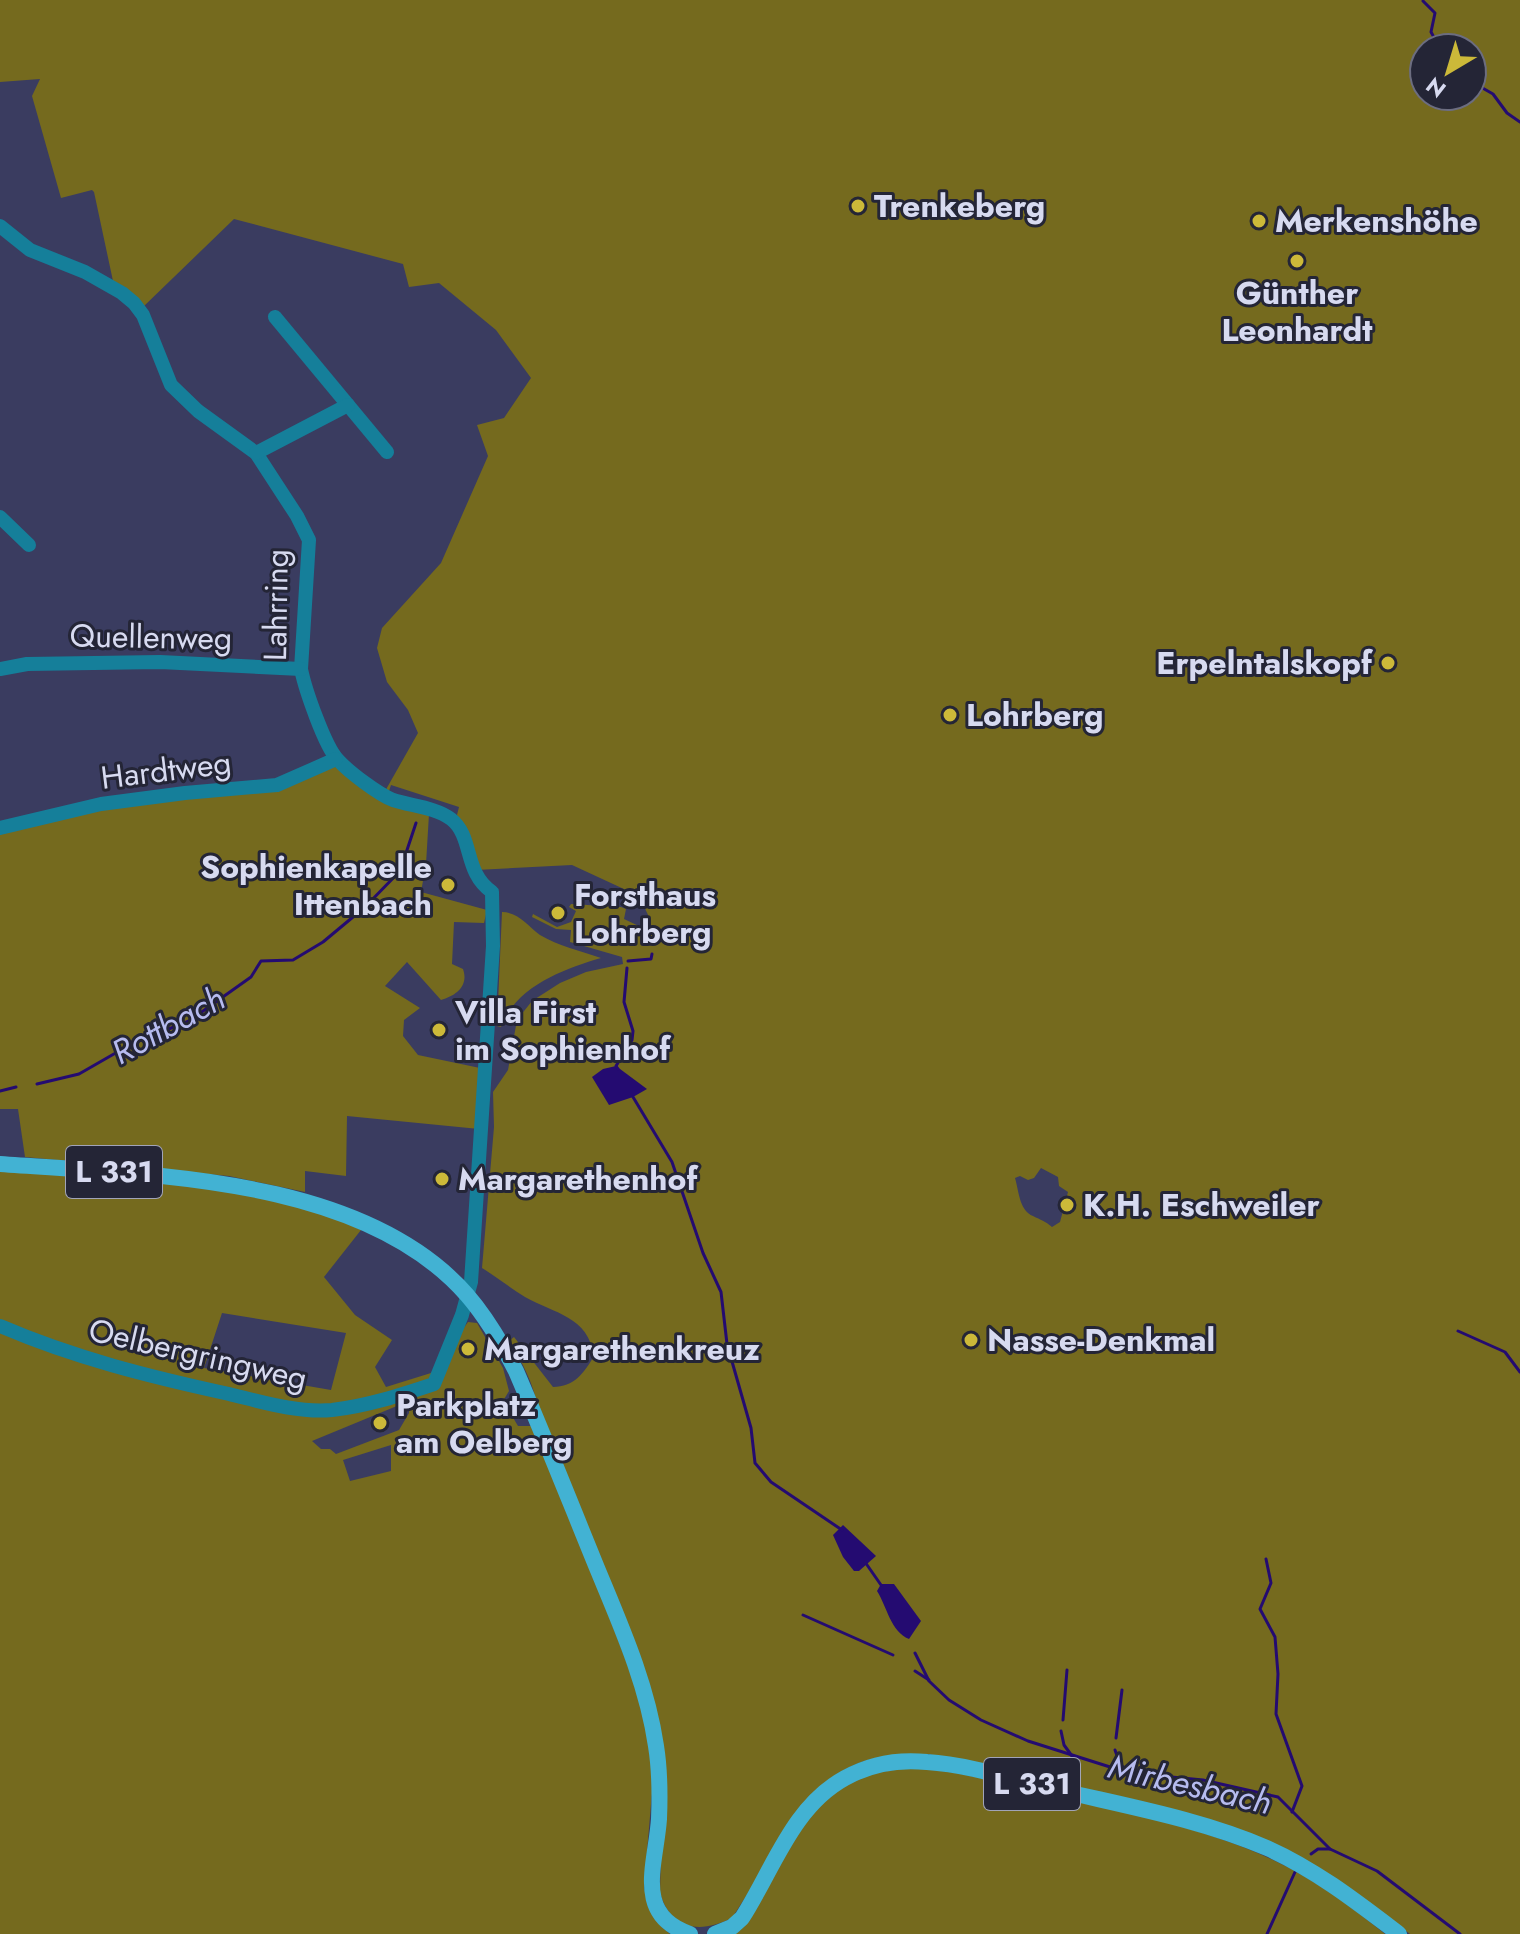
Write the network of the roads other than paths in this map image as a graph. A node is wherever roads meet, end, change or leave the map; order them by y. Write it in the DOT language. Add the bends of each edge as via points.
graph roads {
  1 [pos="0,226"];
  2 [pos="275,317"];
  3 [pos="348,405"];
  4 [pos="387,452"];
  5 [pos="256,453"];
  6 [pos="0,517"];
  7 [pos="29,545"];
  8 [pos="0,669"];
  9 [pos="301,669"];
  10 [pos="336,759"];
  11 [pos="0,828"];
  12 [pos="0,1164"];
  13 [pos="468,1295"];
  14 [pos="0,1326"];
  15 [pos="690,1934"];
  16 [pos="715,1934"];
  17 [pos="1399,1934"];
  1 -- 5 [label="street, Lahrring" via="30,250 85,272 134,303 171,385"];
  2 -- 3 [label="street"];
  3 -- 4 [label="street"];
  3 -- 5 [label="street"];
  5 -- 9 [label="street, Lahrring" via="309,540"];
  6 -- 7 [label="street"];
  8 -- 9 [label="street, Quellenweg" via="160,662"];
  9 -- 10 [label="street, Lahrring"];
  10 -- 11 [label="street, Hardtweg" via="277,785 101,804"];
  10 -- 13 [label="street, Lahrring" via="390,799 449,818 460,828 480,883 492,892 486,1074"];
  12 -- 13 [label="main road, L 331" via="203,1181 292,1198 404,1244"];
  13 -- 14 [label="street, Oelbergringweg" via="434,1384 333,1410 281,1406 99,1364"];
  13 -- 15 [label="main road, L 331" via="511,1361 622,1626 650,1714 659,1773 653,1901 668,1923"];
  16 -- 17 [label="main road, L 331" via="742,1918 797,1823 823,1793 870,1767 925,1761 1243,1838 1312,1871"];
}
